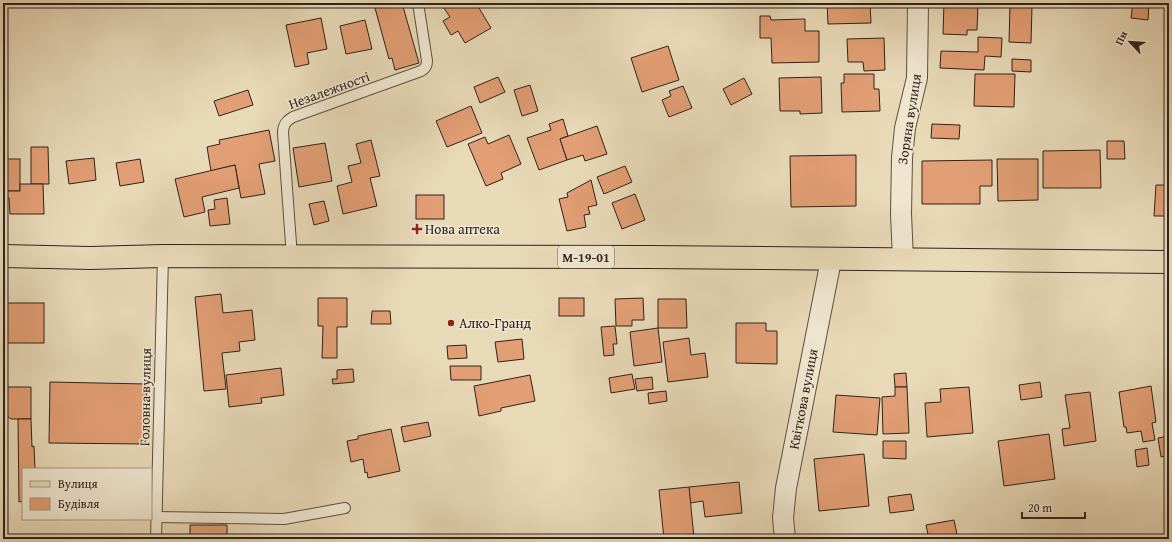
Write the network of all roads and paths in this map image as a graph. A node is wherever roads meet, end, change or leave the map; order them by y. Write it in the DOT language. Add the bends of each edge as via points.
graph roads {
  1 [pos="418,3"];
  2 [pos="918,3"];
  3 [pos="3,256"];
  4 [pos="163,256"];
  5 [pos="292,257"];
  6 [pos="903,259"];
  7 [pos="831,260"];
  8 [pos="1169,262"];
  9 [pos="345,508"];
  10 [pos="156,517"];
  11 [pos="156,539"];
  12 [pos="785,539"];
  1 -- 5 [label="lane, Незалежності" via="427,61 424,69 293,117 285,123 283,133"];
  2 -- 6 [label="street, Зоряна вулиця" via="917,78 906,123 902,158"];
  3 -- 4 [label="main road, М-19-01"];
  4 -- 5 [label="main road, М-19-01"];
  4 -- 10 [label="lane, Головна вулиця"];
  5 -- 7 [label="main road, М-19-01"];
  6 -- 7 [label="main road, М-19-01"];
  6 -- 8 [label="main road, М-19-01"];
  7 -- 12 [label="street, Квіткова вулиця" via="786,488 783,518"];
  9 -- 10 [label="lane" via="284,519"];
  10 -- 11 [label="lane, Головна вулиця"];
}
